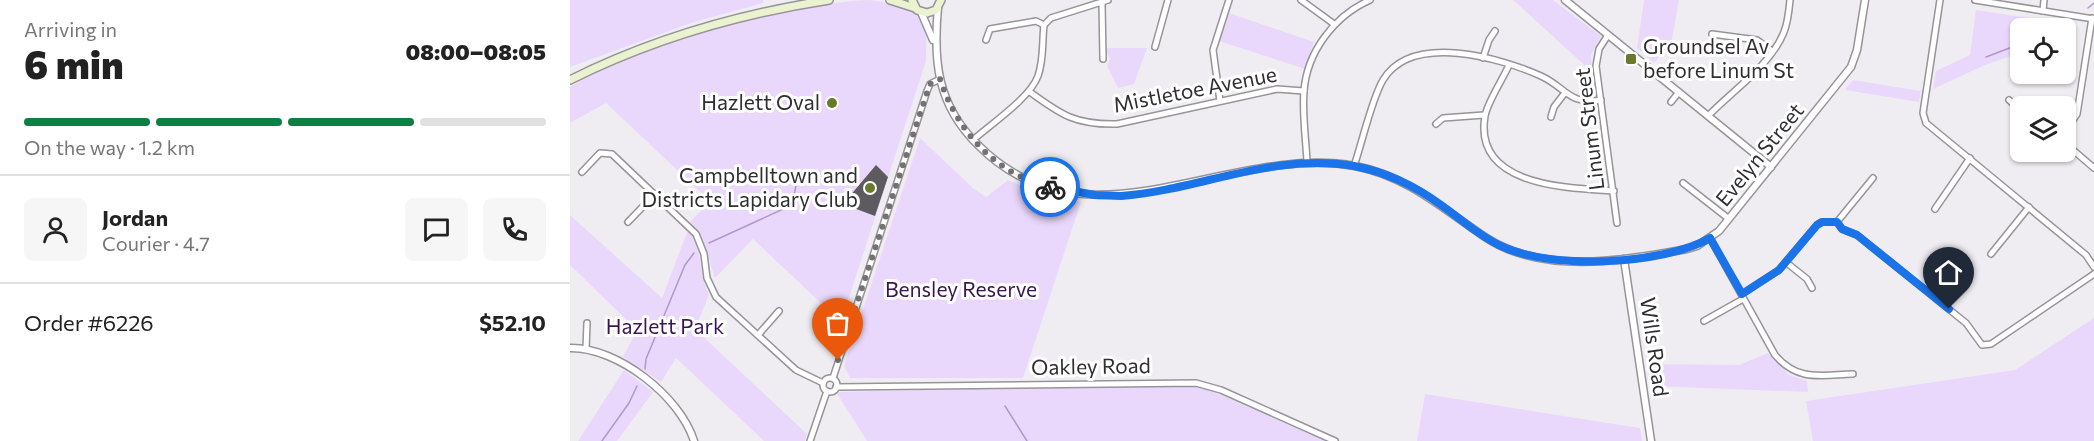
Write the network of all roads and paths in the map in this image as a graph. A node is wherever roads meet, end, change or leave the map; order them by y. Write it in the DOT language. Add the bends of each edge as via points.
graph roads {
  1 [pos="829,0"];
  2 [pos="890,0"];
  3 [pos="912,0"];
  4 [pos="948,0"];
  5 [pos="1168,0"];
  6 [pos="1229,0"];
  7 [pos="1301,0"];
  8 [pos="1370,0"];
  9 [pos="1565,0"];
  10 [pos="1790,0"];
  11 [pos="1865,0"];
  12 [pos="1940,0"];
  13 [pos="1975,0"];
  14 [pos="2044,0"];
  15 [pos="1105,1"];
  16 [pos="940,4"];
  17 [pos="918,10"];
  18 [pos="2043,11"];
  19 [pos="2093,18"];
  20 [pos="1334,24"];
  21 [pos="1044,25"];
  22 [pos="1496,31"];
  23 [pos="1712,34"];
  24 [pos="1608,35"];
  25 [pos="986,40"];
  26 [pos="934,43"];
  27 [pos="1155,47"];
  28 [pos="1772,51"];
  29 [pos="1483,58"];
  30 [pos="1103,59"];
  31 [pos="1509,65"];
  32 [pos="940,79"];
  33 [pos="570,80"];
  34 [pos="1304,91"];
  35 [pos="1030,92"];
  36 [pos="1679,92"];
  37 [pos="1564,94"];
  38 [pos="1601,100"];
  39 [pos="1220,101"];
  40 [pos="1671,102"];
  41 [pos="1484,115"];
  42 [pos="2076,115"];
  43 [pos="1708,116"];
  44 [pos="1551,117"];
  45 [pos="1436,124"];
  46 [pos="973,140"];
  47 [pos="2076,153"];
  48 [pos="1970,158"];
  49 [pos="1307,162"];
  50 [pos="1354,166"];
  51 [pos="1772,167"];
  52 [pos="2094,168"];
  53 [pos="582,172"];
  54 [pos="1873,178"];
  55 [pos="1683,183"];
  56 [pos="1614,191"];
  57 [pos="655,194"];
  58 [pos="2029,207"];
  59 [pos="1935,209"];
  60 [pos="1729,219"];
  61 [pos="628,222"];
  62 [pos="1837,222"];
  63 [pos="1617,223"];
  64 [pos="1710,238"];
  65 [pos="1991,254"];
  66 [pos="1624,259"];
  67 [pos="1787,263"];
  68 [pos="2094,267"];
  69 [pos="2094,274"];
  70 [pos="1812,288"];
  71 [pos="1743,297"];
  72 [pos="780,311"];
  73 [pos="1704,321"];
  74 [pos="587,323"];
  75 [pos="758,335"];
  76 [pos="570,348"];
  77 [pos="586,349"];
  78 [pos="1853,375"];
  79 [pos="832,378"];
  80 [pos="823,383"];
  81 [pos="836,387"];
  82 [pos="827,391"];
  83 [pos="694,441"];
  84 [pos="810,441"];
  85 [pos="1335,441"];
  86 [pos="1651,441"];
  1 -- 33 [label="main road" via="691,30"];
  2 -- 17 [label="main road"];
  3 -- 17 [label="main road"];
  4 -- 16 [label="main road"];
  5 -- 27 [label="street"];
  6 -- 39 [label="street" via="1213,50"];
  7 -- 20 [label="street"];
  8 -- 20 [label="street"];
  9 -- 24 [label="street"];
  10 -- 28 [label="street" via="1784,32"];
  11 -- 51 [label="street, Evelyn Street" via="1851,67"];
  12 -- 48 [label="street" via="1923,118"];
  13 -- 18 [label="street"];
  14 -- 18 [label="street"];
  15 -- 21 [label="street" via="1051,18"];
  15 -- 30 [label="street"];
  16 -- 17 [label="main road" via="930,13"];
  16 -- 26 [label="street, Evelyn Street"];
  17 -- 26 [label="street, Evelyn Street"];
  18 -- 19 [label="street"];
  19 -- 42 [label="street"];
  20 -- 34 [label="street" via="1316,50"];
  21 -- 25 [label="street" via="1036,21 990,29"];
  21 -- 35 [label="street" via="1038,76"];
  22 -- 29 [label="street"];
  23 -- 28 [label="street" via="1757,40"];
  24 -- 36 [label="street"];
  24 -- 38 [label="street, Linum Street" via="1597,60"];
  26 -- 32 [label="street, Evelyn Street"];
  28 -- 43 [label="street" via="1746,82"];
  29 -- 31 [label="street"];
  29 -- 50 [label="street" via="1459,52 1429,53 1395,68 1384,79"];
  31 -- 37 [label="street" via="1554,83"];
  31 -- 41 [label="street"];
  32 -- 46 [label="street, Evelyn Street" via="955,116"];
  32 -- 79 [label="street" via="930,84 927,91"];
  34 -- 39 [label="street, Mistletoe Avenue" via="1277,89"];
  34 -- 49 [label="street"];
  35 -- 39 [label="street, Mistletoe Avenue" via="1062,116 1100,124 1117,124"];
  35 -- 46 [label="street"];
  36 -- 40 [label="street"];
  36 -- 43 [label="street"];
  37 -- 38 [label="street" via="1584,103"];
  37 -- 44 [label="street"];
  38 -- 56 [label="street, Linum Street"];
  41 -- 45 [label="street" via="1443,118"];
  41 -- 56 [label="street" via="1489,154 1519,176"];
  43 -- 51 [label="street"];
  46 -- 49 [label="street, Evelyn Street" via="997,162 1032,181 1095,195 1130,195 1269,166"];
  47 -- 52 [label="street"];
  48 -- 58 [label="street"];
  48 -- 59 [label="street"];
  49 -- 50 [label="street, Evelyn Street"];
  50 -- 66 [label="street, Evelyn Street" via="1413,187 1510,250 1583,263"];
  51 -- 60 [label="street, Evelyn Street"];
  53 -- 57 [label="street" via="597,155 608,152"];
  54 -- 62 [label="street"];
  55 -- 60 [label="street"];
  56 -- 63 [label="street, Linum Street"];
  57 -- 61 [label="street"];
  57 -- 75 [label="street" via="700,240 707,278 716,297"];
  58 -- 65 [label="street"];
  58 -- 68 [label="street" via="2086,255"];
  60 -- 64 [label="street, Evelyn Street"];
  62 -- 67 [label="street" via="1817,225"];
  62 -- 69 [label="street" via="1966,323 1982,345 1991,344"];
  64 -- 66 [label="street, Evelyn Street" via="1687,249"];
  64 -- 71 [label="street"];
  66 -- 86 [label="street, Wills Road"];
  67 -- 70 [label="street"];
  67 -- 71 [label="street"];
  71 -- 73 [label="street"];
  71 -- 78 [label="street" via="1785,367 1806,375"];
  72 -- 75 [label="street"];
  74 -- 77 [label="street"];
  75 -- 80 [label="street" via="796,370"];
  76 -- 77 [label="street"];
  77 -- 83 [label="street" via="618,360 656,389 682,416"];
  79 -- 80 [label="street"];
  79 -- 81 [label="street"];
  80 -- 82 [label="street"];
  81 -- 82 [label="street"];
  81 -- 85 [label="street, Oakley Road" via="1196,383 1221,390"];
  82 -- 84 [label="street"];
}
